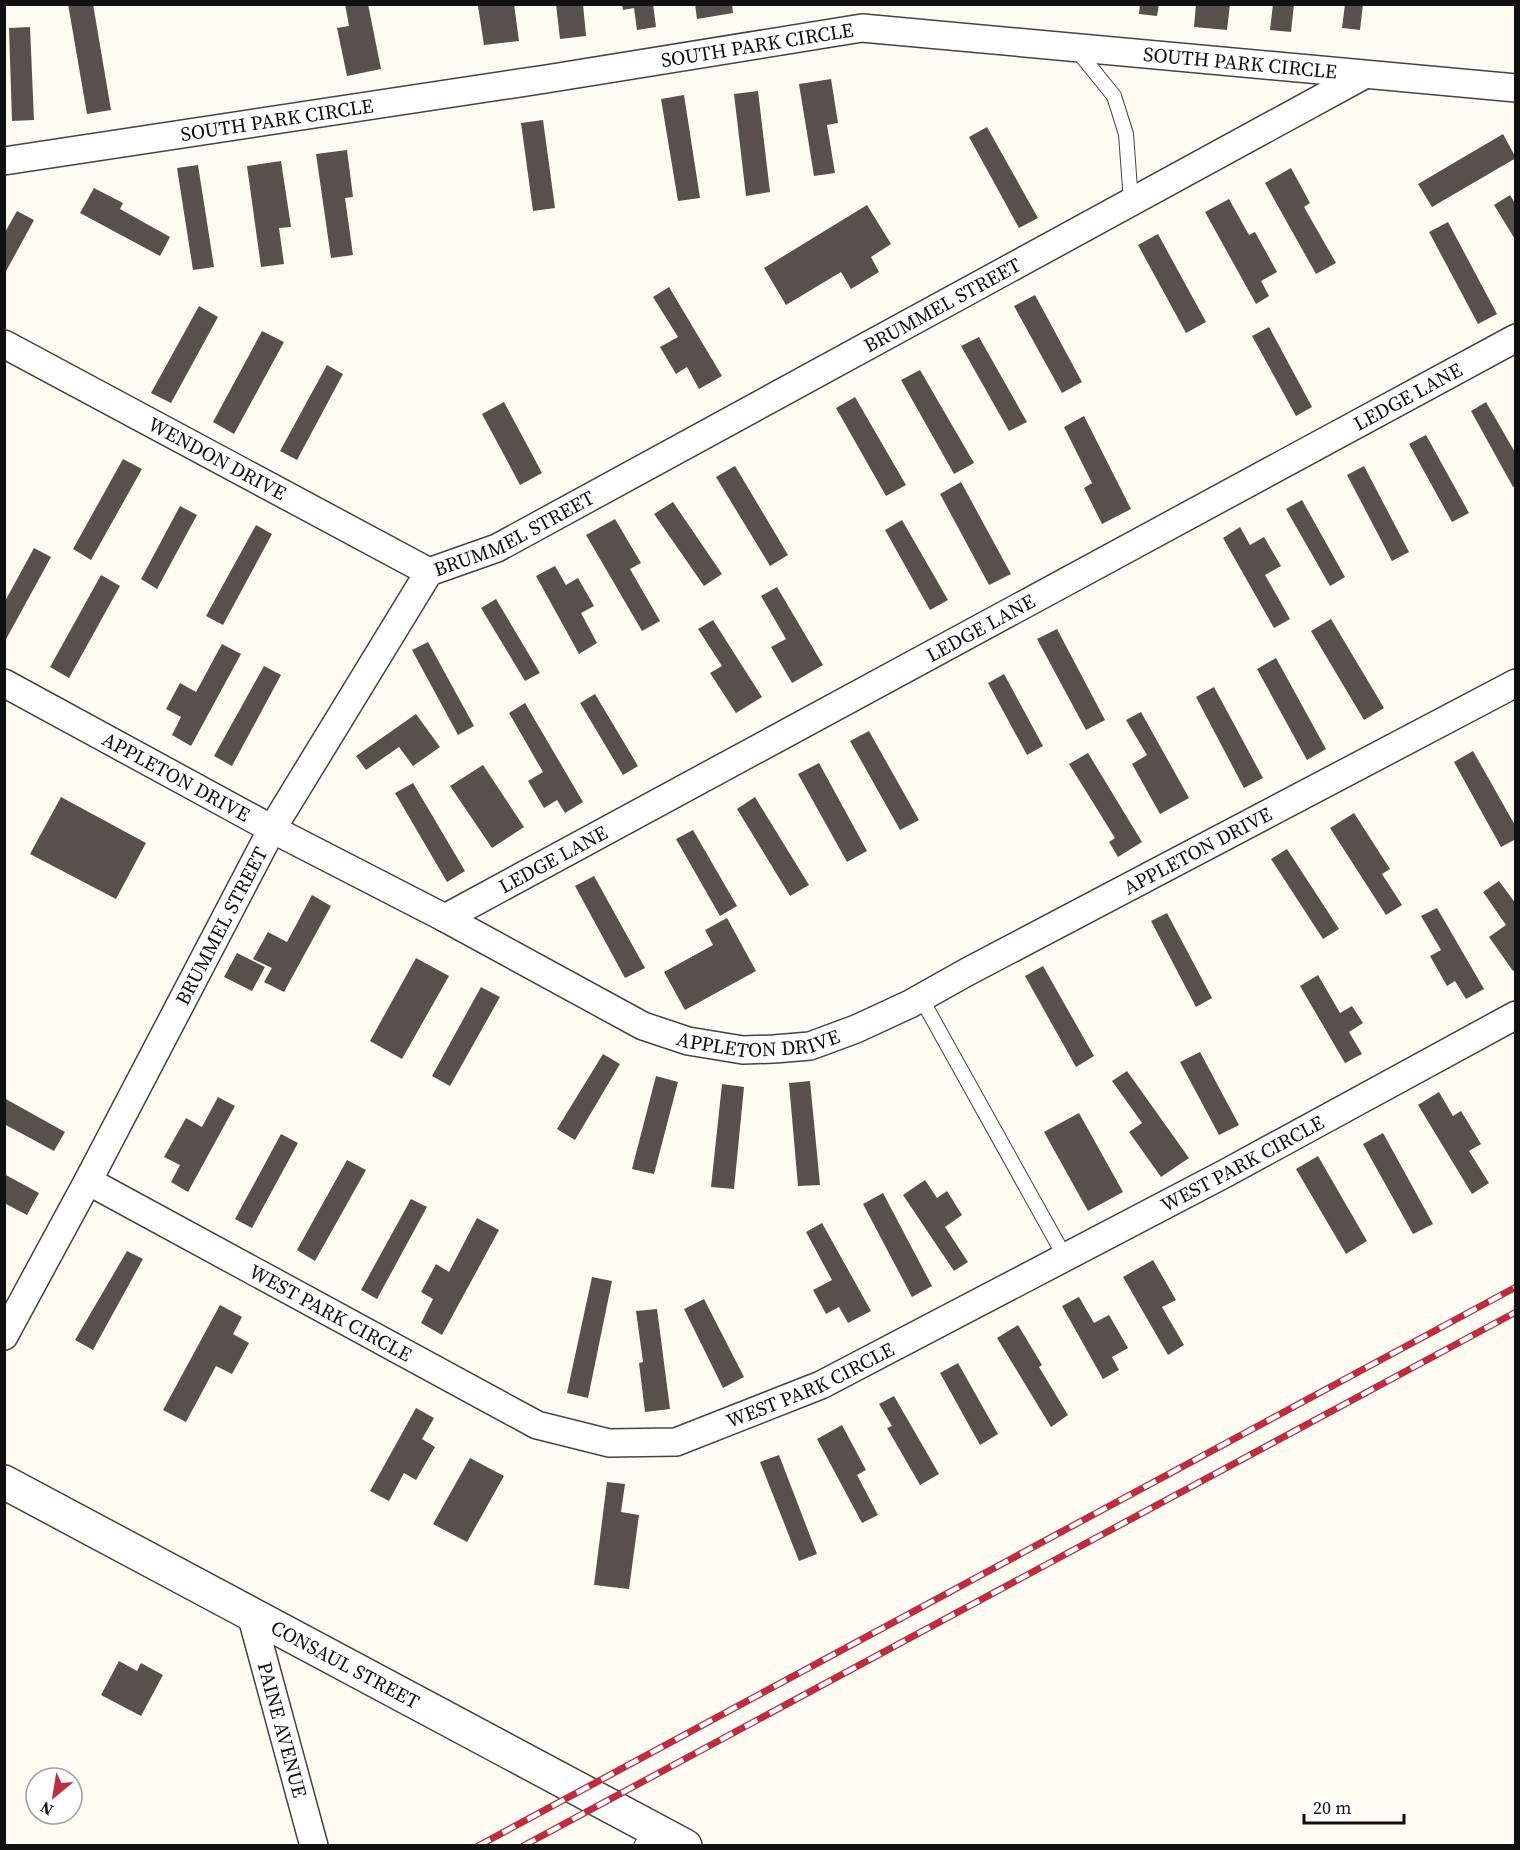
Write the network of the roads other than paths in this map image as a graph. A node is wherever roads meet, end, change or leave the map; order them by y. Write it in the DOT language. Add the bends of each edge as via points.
graph roads {
  1 [pos="1075,48"];
  2 [pos="1364,75"];
  3 [pos="1515,88"];
  4 [pos="4,161"];
  5 [pos="1131,202"];
  6 [pos="1515,338"];
  7 [pos="4,344"];
  8 [pos="429,572"];
  9 [pos="4,683"];
  10 [pos="1515,683"];
  11 [pos="272,829"];
  12 [pos="445,918"];
  13 [pos="921,998"];
  14 [pos="1515,1016"];
  15 [pos="88,1181"];
  16 [pos="1065,1257"];
  17 [pos="4,1336"];
  18 [pos="4,1482"];
  19 [pos="251,1614"];
  20 [pos="647,1837"];
  21 [pos="314,1845"];
  22 [pos="686,1845"];
  1 -- 2 [label="street, SOUTH PARK CIRCLE"];
  1 -- 4 [label="street, SOUTH PARK CIRCLE" via="862,28"];
  1 -- 5 [label="lane" via="1114,96 1126,134"];
  2 -- 3 [label="street, SOUTH PARK CIRCLE"];
  2 -- 5 [label="street, BRUMMEL STREET"];
  5 -- 8 [label="street, BRUMMEL STREET" via="497,548"];
  6 -- 12 [label="street, LEDGE LANE"];
  7 -- 8 [label="street, WENDON DRIVE"];
  8 -- 11 [label="street, BRUMMEL STREET"];
  9 -- 11 [label="street, APPLETON DRIVE"];
  10 -- 13 [label="street, APPLETON DRIVE"];
  11 -- 12 [label="street, APPLETON DRIVE"];
  11 -- 15 [label="street, BRUMMEL STREET"];
  12 -- 13 [label="street, APPLETON DRIVE" via="643,1026 688,1041 743,1050 810,1046"];
  13 -- 16 [label="lane"];
  14 -- 16 [label="street, WEST PARK CIRCLE"];
  15 -- 16 [label="street, WEST PARK CIRCLE" via="537,1425 609,1443 676,1442 821,1385"];
  15 -- 17 [label="street, BRUMMEL STREET"];
  18 -- 19 [label="street, CONSAUL STREET"];
  19 -- 20 [label="street, CONSAUL STREET"];
  19 -- 21 [label="street, PAINE AVENUE"];
  20 -- 22 [label="street, CONSAUL STREET"];
}
